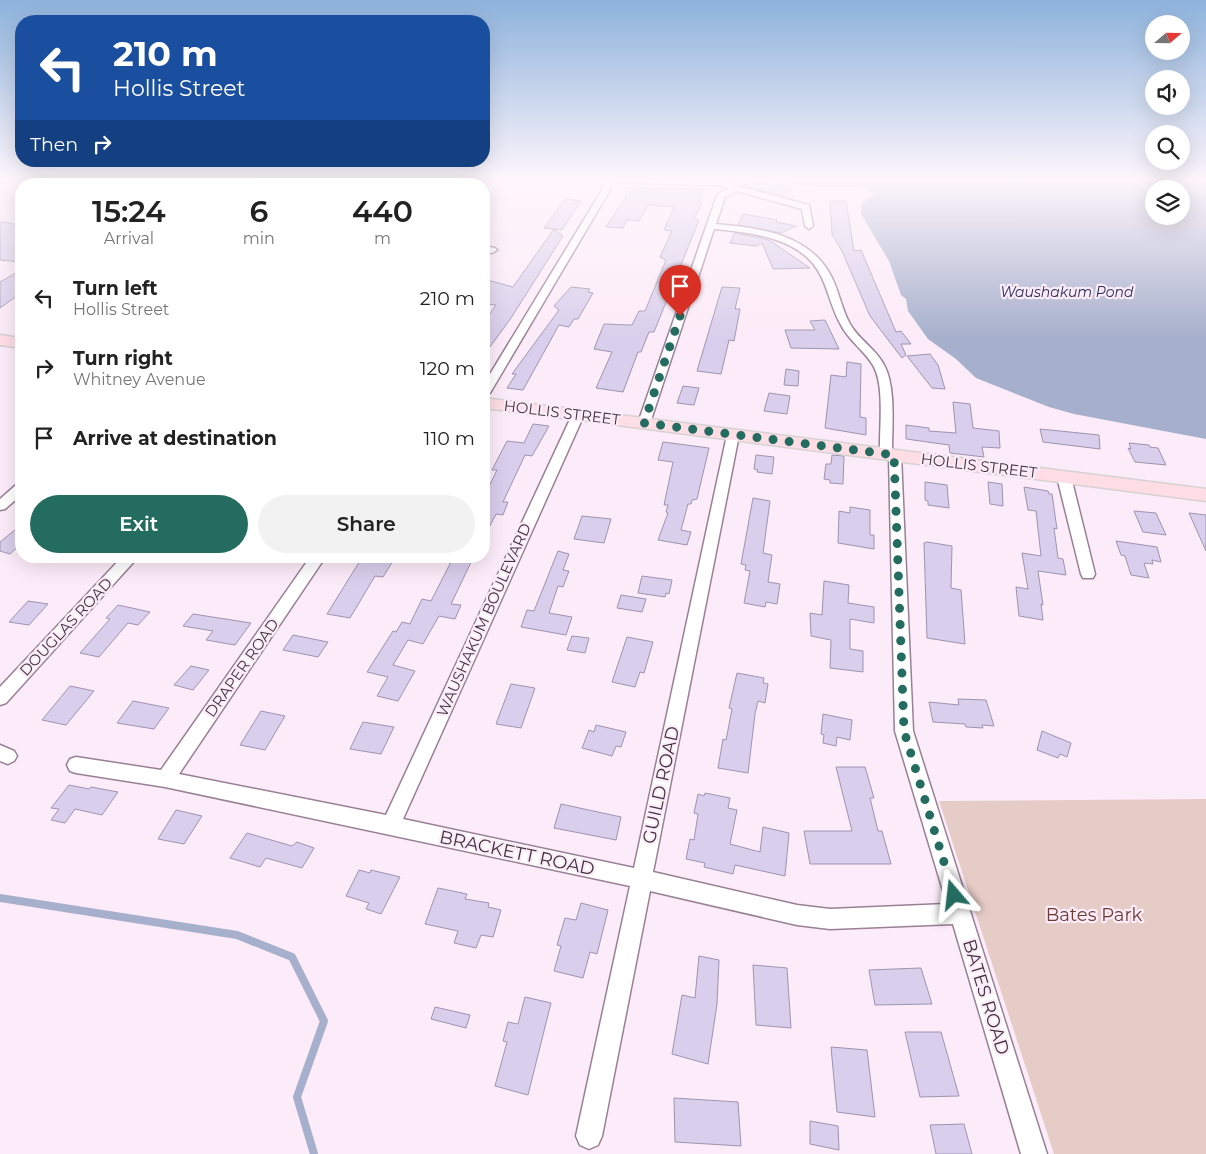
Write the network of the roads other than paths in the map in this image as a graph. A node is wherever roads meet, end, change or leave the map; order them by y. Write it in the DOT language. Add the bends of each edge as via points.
graph roads {
  1 [pos="581,232"];
  2 [pos="708,232"];
  3 [pos="755,232"];
  4 [pos="0,340"];
  5 [pos="15,342"];
  6 [pos="490,383"];
  7 [pos="490,404"];
  8 [pos="578,415"];
  9 [pos="644,423"];
  10 [pos="733,435"];
  11 [pos="890,455"];
  12 [pos="1064,477"];
  13 [pos="15,493"];
  14 [pos="1206,495"];
  15 [pos="0,506"];
  16 [pos="125,563"];
  17 [pos="314,563"];
  18 [pos="1088,574"];
  19 [pos="0,698"];
  20 [pos="76,765"];
  21 [pos="165,779"];
  22 [pos="391,826"];
  23 [pos="642,879"];
  24 [pos="959,913"];
  25 [pos="588,1136"];
  26 [pos="1034,1154"];
  1 -- 6 [label="street"];
  2 -- 9 [label="street"];
  3 -- 11 [label="street, BATES ROAD" via="780,238 807,252 822,267 844,323 883,373"];
  4 -- 5 [label="main road"];
  7 -- 8 [label="main road, HOLLIS STREET"];
  8 -- 9 [label="main road, HOLLIS STREET"];
  8 -- 22 [label="street, WAUSHAKUM BOULEVARD"];
  9 -- 10 [label="main road, HOLLIS STREET"];
  10 -- 11 [label="main road, HOLLIS STREET"];
  10 -- 23 [label="street, GUILD ROAD"];
  11 -- 12 [label="main road, HOLLIS STREET"];
  11 -- 24 [label="street, BATES ROAD" via="904,731"];
  12 -- 14 [label="main road, HOLLIS STREET"];
  12 -- 18 [label="street"];
  13 -- 15 [label="street"];
  16 -- 19 [label="street, DOUGLAS ROAD"];
  17 -- 21 [label="street, DRAPER ROAD"];
  20 -- 21 [label="street, BRACKETT ROAD"];
  21 -- 22 [label="street, BRACKETT ROAD"];
  22 -- 23 [label="street, BRACKETT ROAD"];
  23 -- 24 [label="street, BRACKETT ROAD" via="814,917 865,919"];
  23 -- 25 [label="street, GUILD ROAD"];
  24 -- 26 [label="street, BATES ROAD"];
}
